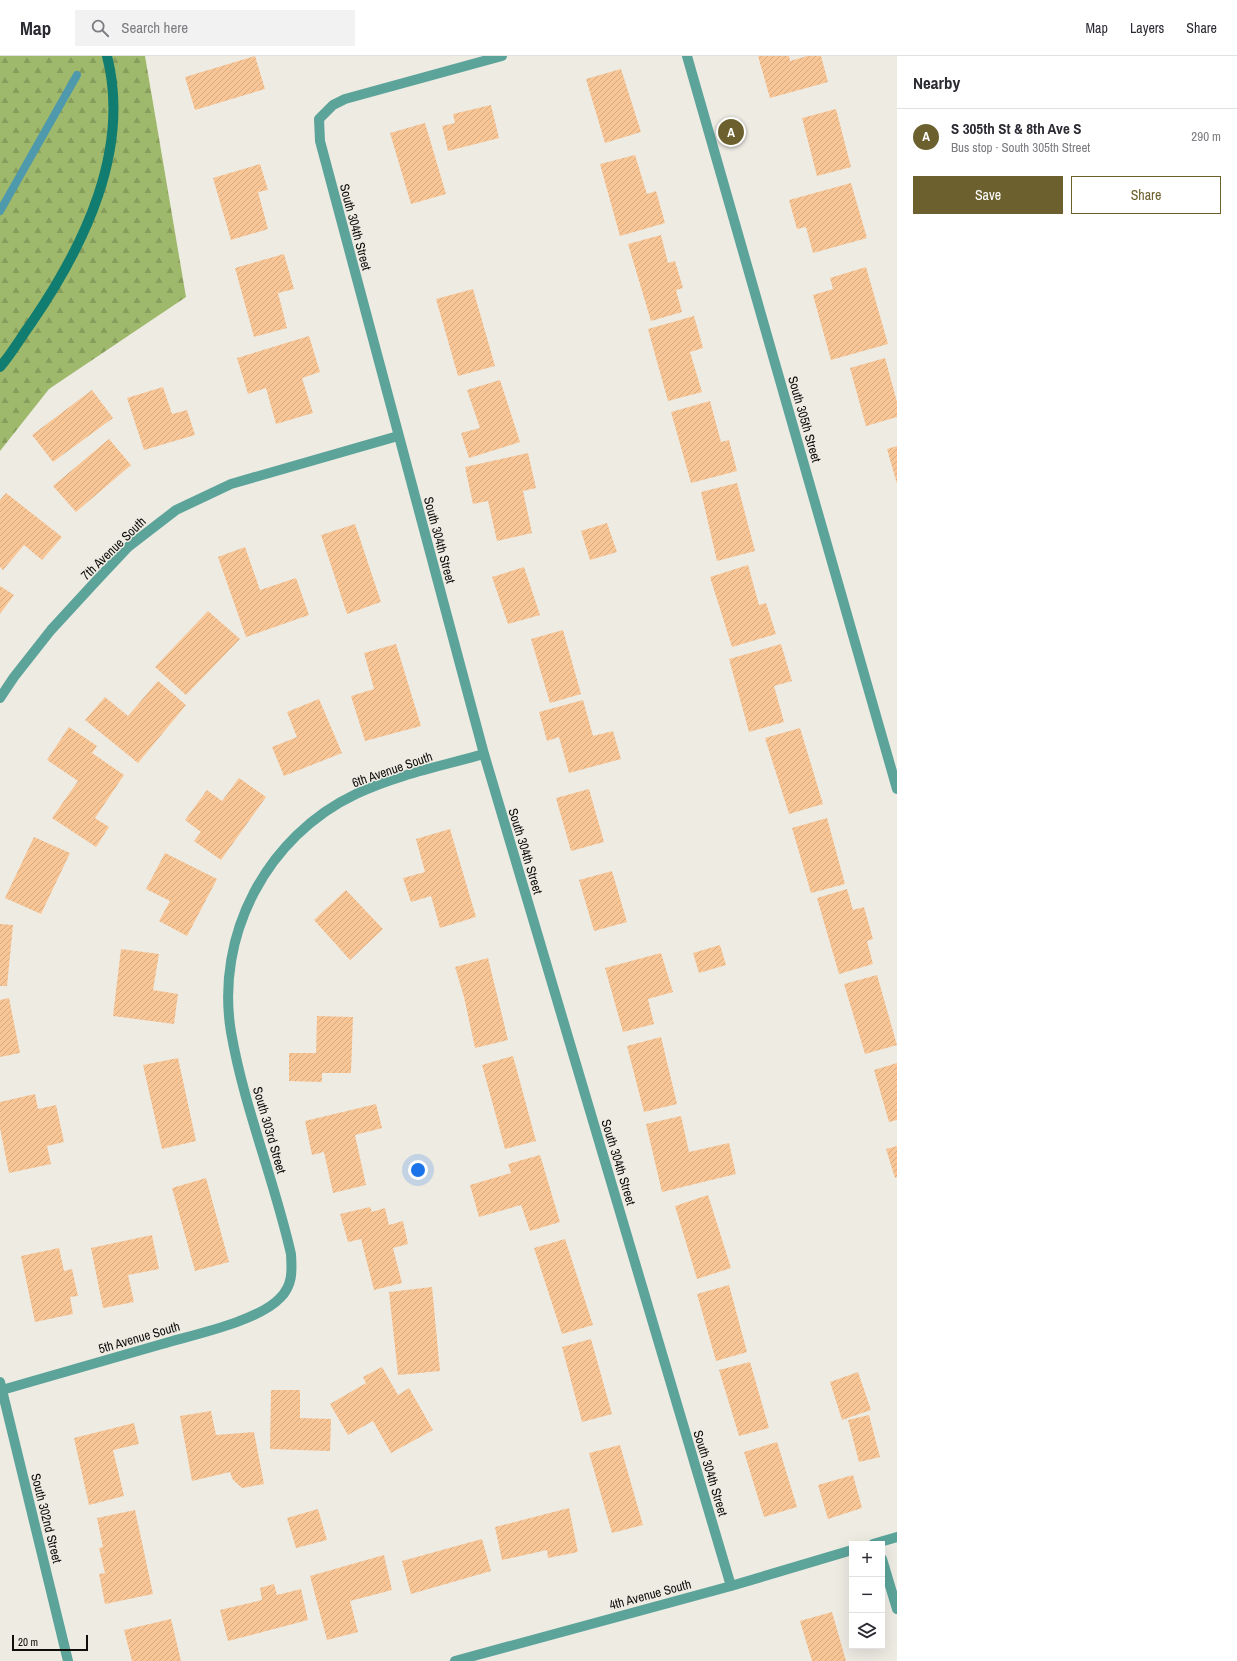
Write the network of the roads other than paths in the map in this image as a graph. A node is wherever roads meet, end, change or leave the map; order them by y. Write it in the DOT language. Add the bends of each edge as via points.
graph roads {
  1 [pos="106,56"];
  2 [pos="502,56"];
  3 [pos="687,56"];
  4 [pos="0,367"];
  5 [pos="398,436"];
  6 [pos="0,698"];
  7 [pos="484,754"];
  8 [pos="897,789"];
  9 [pos="230,962"];
  10 [pos="279,1299"];
  11 [pos="1,1386"];
  12 [pos="897,1537"];
  13 [pos="885,1541"];
  14 [pos="849,1551"];
  15 [pos="885,1569"];
  16 [pos="731,1586"];
  17 [pos="897,1609"];
  18 [pos="68,1661"];
  19 [pos="455,1661"];
  1 -- 4 [label="main road" via="112,79 112,132 104,178 90,219 67,267"];
  2 -- 5 [label="street, South 304th Street" via="345,100 333,105 319,119 324,159"];
  3 -- 8 [label="street, South 305th Street"];
  5 -- 6 [label="street, 7th Avenue South" via="231,484 176,510 128,547 102,574 51,630"];
  5 -- 7 [label="street, South 304th Street"];
  7 -- 9 [label="street, 6th Avenue South" via="375,786 336,805 309,824 285,848 261,880 240,921"];
  7 -- 16 [label="street, South 304th Street"];
  9 -- 10 [label="street, South 303rd Street" via="228,988 231,1032 291,1254 292,1272 289,1287"];
  10 -- 11 [label="street, 5th Avenue South" via="265,1309 224,1325"];
  11 -- 18 [label="street, South 302nd Street"];
  12 -- 13 [label="street"];
  14 -- 16 [label="street, 4th Avenue South"];
  15 -- 17 [label="street"];
  16 -- 19 [label="street, 4th Avenue South"];
}
